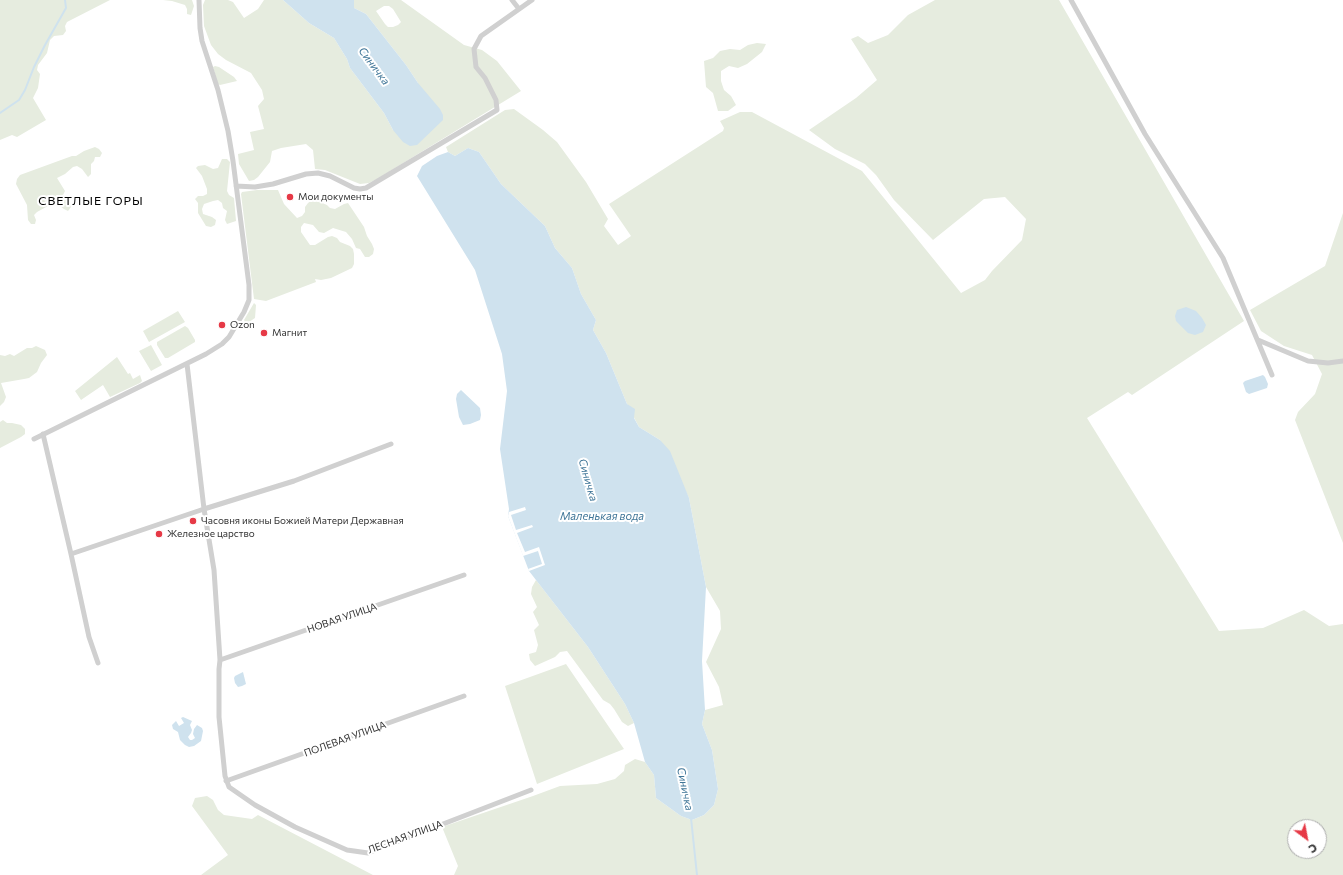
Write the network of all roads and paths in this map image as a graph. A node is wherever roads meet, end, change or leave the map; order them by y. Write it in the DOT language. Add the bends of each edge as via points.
graph roads {
  1 [pos="199,0"];
  2 [pos="512,0"];
  3 [pos="532,0"];
  4 [pos="1071,0"];
  5 [pos="519,9"];
  6 [pos="236,186"];
  7 [pos="1258,340"];
  8 [pos="1343,361"];
  9 [pos="187,364"];
  10 [pos="1272,374"];
  11 [pos="43,434"];
  12 [pos="34,439"];
  13 [pos="391,444"];
  14 [pos="204,509"];
  15 [pos="71,554"];
  16 [pos="464,575"];
  17 [pos="220,660"];
  18 [pos="98,663"];
  19 [pos="464,696"];
  20 [pos="225,779"];
  21 [pos="531,790"];
  1 -- 6 [label="street" via="202,41 228,131"];
  2 -- 5 [label="street"];
  3 -- 5 [label="street"];
  4 -- 7 [label="street" via="1145,134 1223,258"];
  5 -- 6 [label="street" via="481,36 474,49 476,67 492,90 497,110 366,188 354,188 318,173 256,187"];
  6 -- 9 [label="street" via="249,300 228,339"];
  7 -- 8 [label="street" via="1308,361"];
  7 -- 10 [label="street"];
  9 -- 11 [label="street"];
  9 -- 14 [label="street"];
  11 -- 12 [label="street"];
  11 -- 15 [label="street"];
  13 -- 14 [label="street" via="294,481"];
  14 -- 15 [label="street"];
  14 -- 17 [label="street" via="214,570"];
  15 -- 18 [label="street" via="89,637"];
  16 -- 17 [label="street, НОВАЯ УЛИЦА"];
  17 -- 20 [label="street" via="219,717"];
  19 -- 20 [label="street, ПОЛЕВАЯ УЛИЦА"];
  20 -- 21 [label="street, ЛЕСНАЯ УЛИЦА" via="229,787 254,805 295,827 347,850 368,853"];
}
